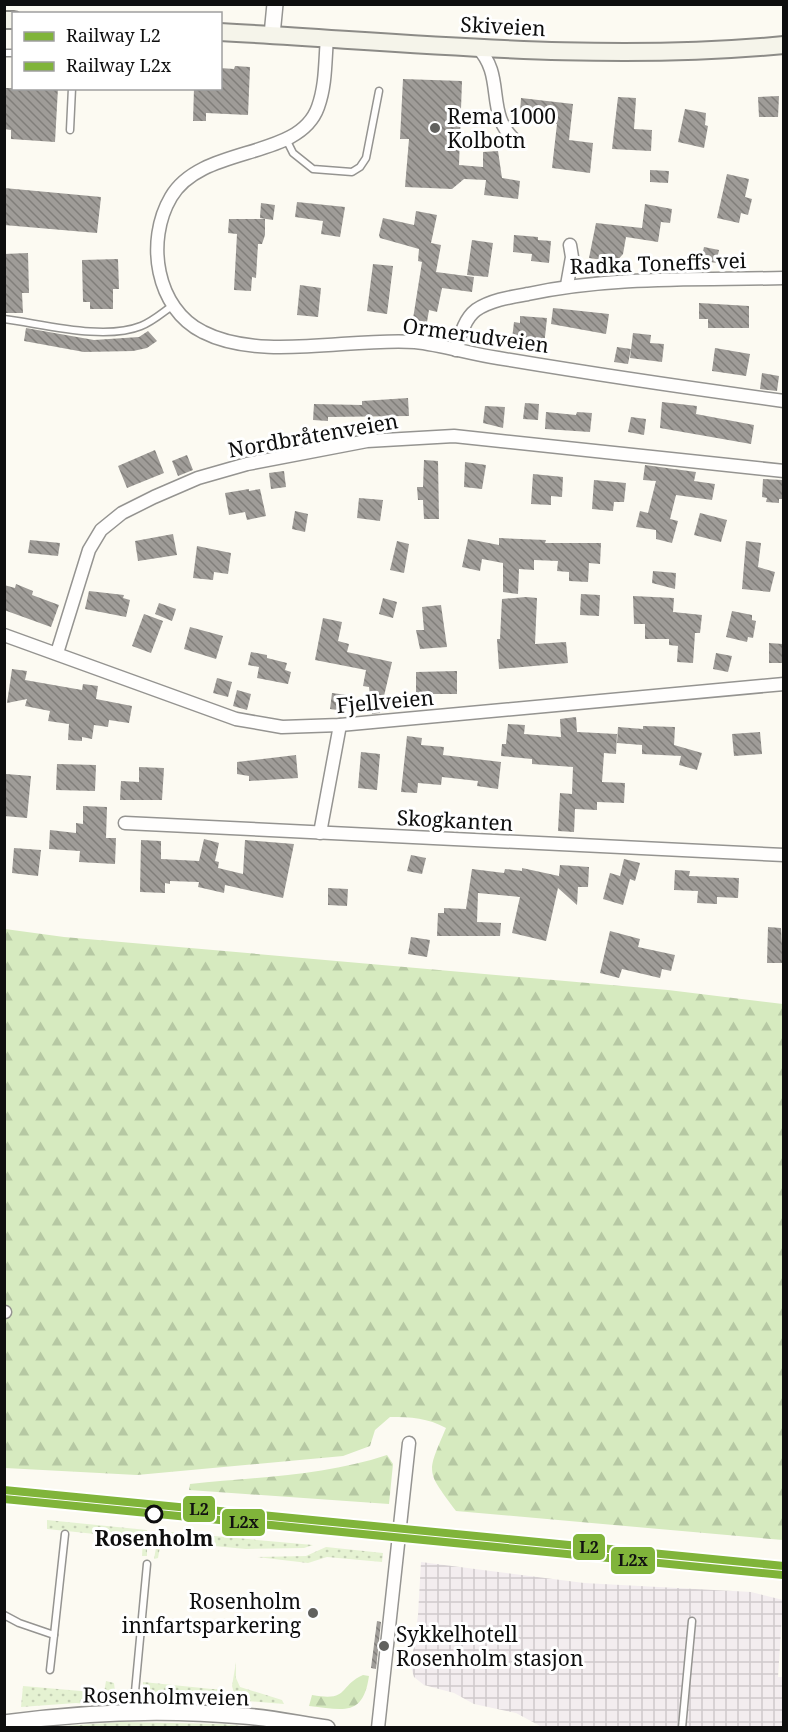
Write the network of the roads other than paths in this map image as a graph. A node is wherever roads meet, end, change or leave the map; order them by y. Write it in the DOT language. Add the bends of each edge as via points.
graph roads {
  1 [pos="275,4"];
  2 [pos="222,32"];
  3 [pos="272,35"];
  4 [pos="327,38"];
  5 [pos="783,45"];
  6 [pos="477,48"];
  7 [pos="72,90"];
  8 [pos="379,91"];
  9 [pos="69,130"];
  10 [pos="286,138"];
  11 [pos="517,142"];
  12 [pos="570,245"];
  13 [pos="783,278"];
  14 [pos="567,285"];
  15 [pos="172,306"];
  16 [pos="4,319"];
  17 [pos="456,351"];
  18 [pos="783,401"];
  19 [pos="783,471"];
  20 [pos="4,635"];
  21 [pos="57,653"];
  22 [pos="783,684"];
  23 [pos="340,725"];
  24 [pos="124,823"];
  25 [pos="320,833"];
  26 [pos="783,854"];
  27 [pos="409,1443"];
  28 [pos="65,1534"];
  29 [pos="147,1563"];
  30 [pos="4,1615"];
  31 [pos="692,1621"];
  32 [pos="54,1635"];
  33 [pos="50,1671"];
  34 [pos="133,1713"];
  35 [pos="4,1723"];
  36 [pos="327,1728"];
  37 [pos="378,1728"];
  38 [pos="682,1728"];
  1 -- 3 [label="street"];
  2 -- 3 [label="main road, Skiveien"];
  3 -- 4 [label="main road, Skiveien"];
  4 -- 6 [label="main road, Skiveien"];
  4 -- 10 [label="street, Ormerudveien" via="318,107 305,126"];
  5 -- 6 [label="main road, Skiveien" via="638,53"];
  6 -- 11 [label="street" via="487,57 504,132"];
  7 -- 9 [label="lane"];
  8 -- 10 [label="lane" via="366,158 352,172 313,170 293,153"];
  10 -- 15 [label="street, Ormerudveien" via="207,165 186,178 172,195 163,219 158,254 161,282"];
  12 -- 14 [label="street"];
  13 -- 14 [label="street, Radka Toneffs vei"];
  14 -- 17 [label="street, Radka Toneffs vei" via="498,300 476,311 465,324"];
  15 -- 16 [label="lane" via="151,321 123,330 81,330"];
  15 -- 17 [label="street, Ormerudveien" via="200,331 235,342 300,346 412,342"];
  17 -- 18 [label="street, Ormerudveien"];
  19 -- 21 [label="street, Nordbråtenveien" via="454,436 367,441 247,465 198,478 154,497 122,513 101,530 89,550"];
  20 -- 21 [label="street, Fjellveien"];
  21 -- 23 [label="street, Fjellveien" via="237,719 282,727"];
  22 -- 23 [label="street, Fjellveien"];
  23 -- 25 [label="street"];
  24 -- 25 [label="street, Skogkanten"];
  25 -- 26 [label="street, Skogkanten"];
  27 -- 37 [label="street"];
  28 -- 32 [label="lane"];
  29 -- 34 [label="lane"];
  30 -- 32 [label="lane"];
  31 -- 38 [label="lane"];
  32 -- 33 [label="lane"];
  34 -- 35 [label="street, Rosenholmveien"];
  34 -- 36 [label="street, Rosenholmveien" via="245,1716"];
}
